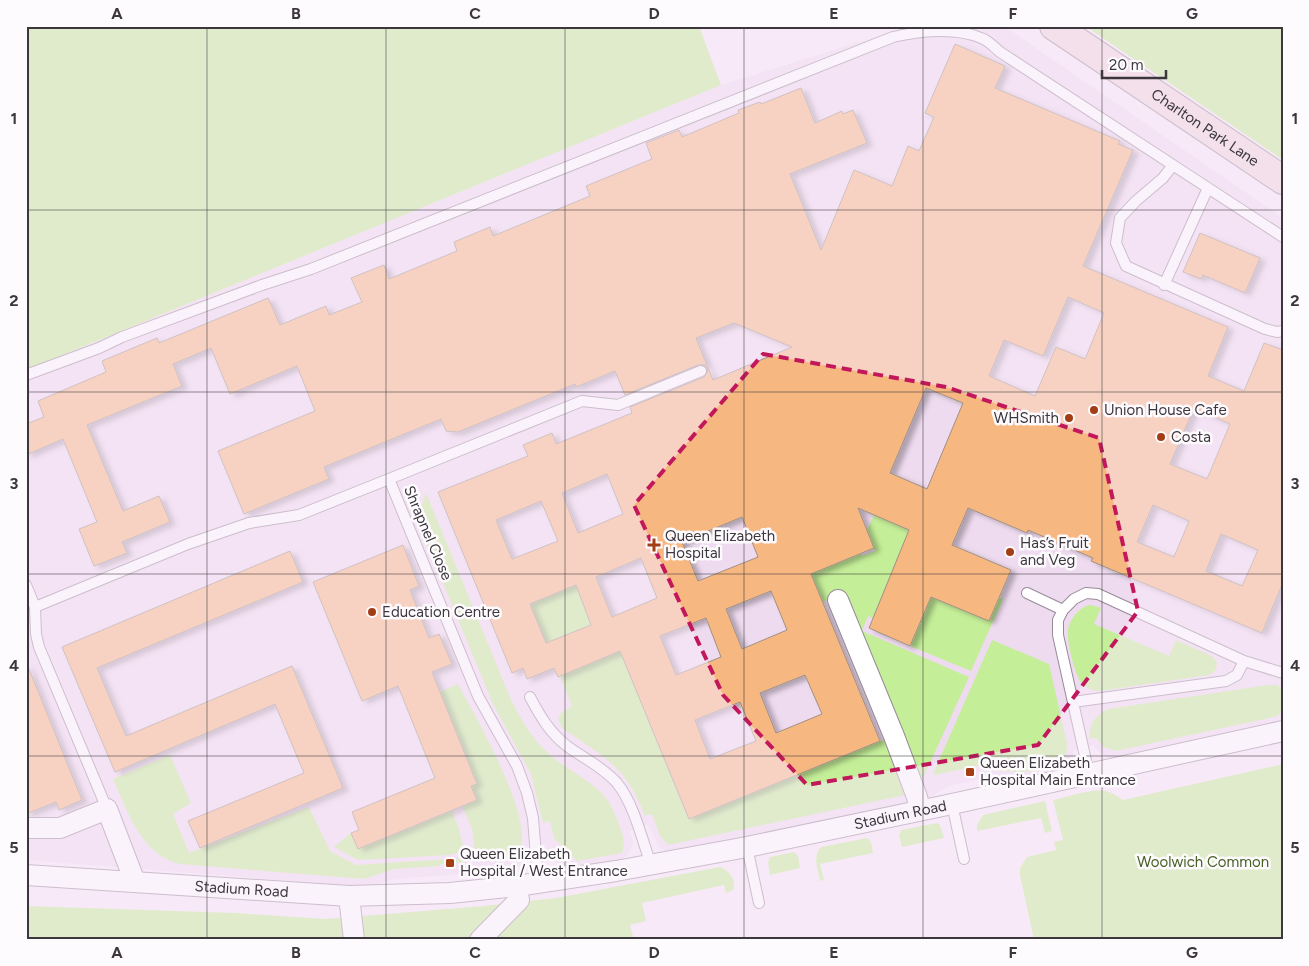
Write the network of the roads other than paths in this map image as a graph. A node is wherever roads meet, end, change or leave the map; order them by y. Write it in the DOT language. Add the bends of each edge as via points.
graph roads {
  1 [pos="1054,26"];
  2 [pos="1173,165"];
  3 [pos="1283,180"];
  4 [pos="1208,188"];
  5 [pos="1283,237"];
  6 [pos="1164,285"];
  7 [pos="1283,331"];
  8 [pos="701,371"];
  9 [pos="26,375"];
  10 [pos="389,479"];
  11 [pos="26,585"];
  12 [pos="1027,593"];
  13 [pos="838,600"];
  14 [pos="35,607"];
  15 [pos="1064,610"];
  16 [pos="1244,661"];
  17 [pos="1283,673"];
  18 [pos="530,697"];
  19 [pos="1074,702"];
  20 [pos="1283,731"];
  21 [pos="1089,774"];
  22 [pos="952,804"];
  23 [pos="107,809"];
  24 [pos="920,810"];
  25 [pos="26,828"];
  26 [pos="747,847"];
  27 [pos="964,859"];
  28 [pos="651,865"];
  29 [pos="26,875"];
  30 [pos="135,882"];
  31 [pos="538,882"];
  32 [pos="517,886"];
  33 [pos="349,896"];
  34 [pos="759,903"];
  35 [pos="354,940"];
  36 [pos="480,940"];
  1 -- 3 [label="street, Charlton Park Lane"];
  2 -- 4 [label="lane"];
  2 -- 6 [label="lane" via="1120,218 1116,243 1126,266"];
  2 -- 9 [label="lane" via="982,38 918,31 893,37 311,269 122,336"];
  4 -- 5 [label="lane"];
  4 -- 6 [label="lane"];
  6 -- 7 [label="lane" via="1266,329"];
  8 -- 10 [label="lane, Shrapnel Close" via="618,405 582,401"];
  10 -- 14 [label="lane" via="299,516 249,523 188,544"];
  10 -- 31 [label="lane, Shrapnel Close" via="478,696 513,758 527,792 533,818"];
  11 -- 14 [label="lane"];
  12 -- 15 [label="lane"];
  13 -- 24 [label="street" via="894,736"];
  14 -- 23 [label="lane" via="39,647"];
  15 -- 16 [label="lane" via="1086,594 1098,594"];
  15 -- 19 [label="lane" via="1058,620 1058,635"];
  16 -- 17 [label="lane"];
  16 -- 19 [label="lane" via="1236,675 1226,681"];
  18 -- 28 [label="lane" via="553,733 609,775 625,795"];
  19 -- 21 [label="lane"];
  20 -- 21 [label="street, Stadium Road"];
  21 -- 22 [label="street, Stadium Road"];
  22 -- 24 [label="street, Stadium Road"];
  22 -- 27 [label="lane"];
  23 -- 25 [label="street" via="60,828"];
  23 -- 30 [label="street"];
  24 -- 26 [label="street, Stadium Road"];
  26 -- 28 [label="street, Stadium Road"];
  26 -- 34 [label="lane"];
  28 -- 31 [label="street, Stadium Road"];
  29 -- 30 [label="street, Stadium Road"];
  30 -- 33 [label="street, Stadium Road"];
  31 -- 32 [label="street, Stadium Road"];
  32 -- 33 [label="street, Stadium Road"];
  32 -- 36 [label="street" via="519,900"];
  33 -- 35 [label="street"];
}
